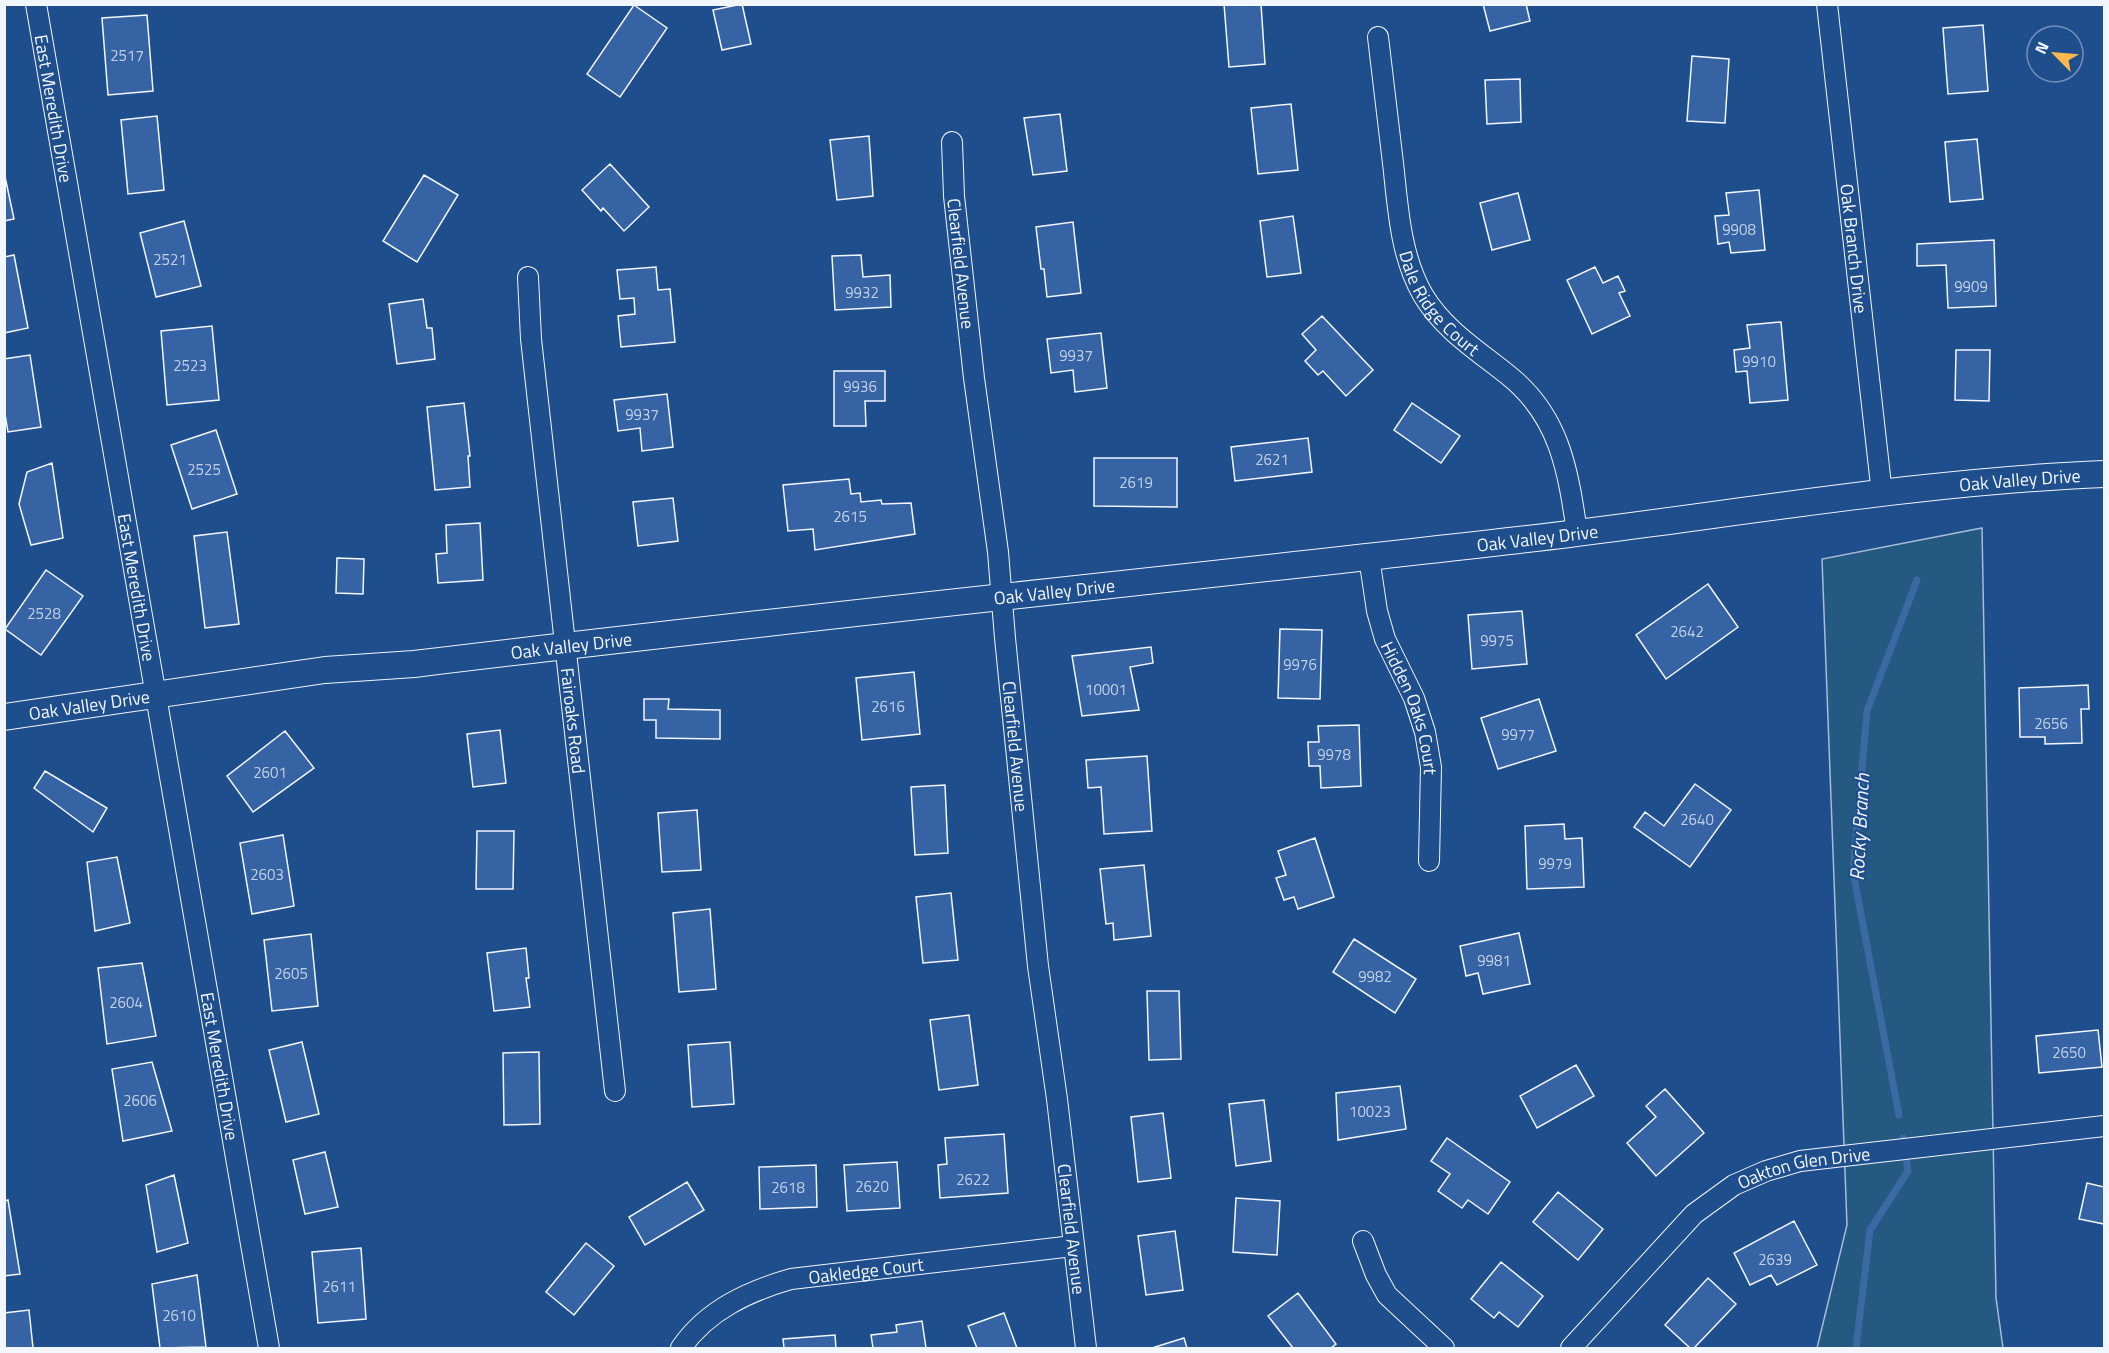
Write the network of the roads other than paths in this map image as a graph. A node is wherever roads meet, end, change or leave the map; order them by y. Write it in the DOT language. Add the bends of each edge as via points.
graph roads {
  1 [pos="36,4"];
  2 [pos="1827,4"];
  3 [pos="1378,37"];
  4 [pos="952,142"];
  5 [pos="528,277"];
  6 [pos="2104,474"];
  7 [pos="1882,494"];
  8 [pos="1577,532"];
  9 [pos="1369,557"];
  10 [pos="1001,596"];
  11 [pos="566,645"];
  12 [pos="156,694"];
  13 [pos="4,717"];
  14 [pos="1429,861"];
  15 [pos="615,1091"];
  16 [pos="2104,1126"];
  17 [pos="1363,1241"];
  18 [pos="1073,1246"];
  19 [pos="268,1348"];
  20 [pos="681,1348"];
  21 [pos="1086,1348"];
  22 [pos="1444,1348"];
  23 [pos="1571,1348"];
  1 -- 12 [label="street, East Meredith Drive"];
  2 -- 7 [label="street, Oak Branch Drive"];
  3 -- 8 [label="street, Dale Ridge Court" via="1401,232 1410,266 1440,319 1460,339 1511,376 1552,427 1563,454"];
  4 -- 10 [label="street, Clearfield Avenue" via="954,196"];
  5 -- 11 [label="street, Fairoaks Road" via="531,339"];
  6 -- 7 [label="street, Oak Valley Drive"];
  7 -- 8 [label="street, Oak Valley Drive"];
  8 -- 9 [label="street, Oak Valley Drive"];
  9 -- 10 [label="street, Oak Valley Drive"];
  9 -- 14 [label="street, Hidden Oaks Court" via="1385,639 1414,698 1425,732 1431,767"];
  10 -- 11 [label="street, Oak Valley Drive"];
  10 -- 18 [label="street, Clearfield Avenue" via="1038,966"];
  11 -- 12 [label="street, Oak Valley Drive" via="414,664 325,670"];
  11 -- 15 [label="street, Fairoaks Road"];
  12 -- 13 [label="street, Oak Valley Drive"];
  12 -- 19 [label="street, East Meredith Drive"];
  16 -- 23 [label="street, Oakton Glen Drive" via="1800,1161 1766,1171 1734,1185 1694,1214"];
  17 -- 22 [label="street" via="1386,1294"];
  18 -- 20 [label="street, Oakledge Court" via="791,1279 732,1301"];
  18 -- 21 [label="street, Clearfield Avenue"];
}
